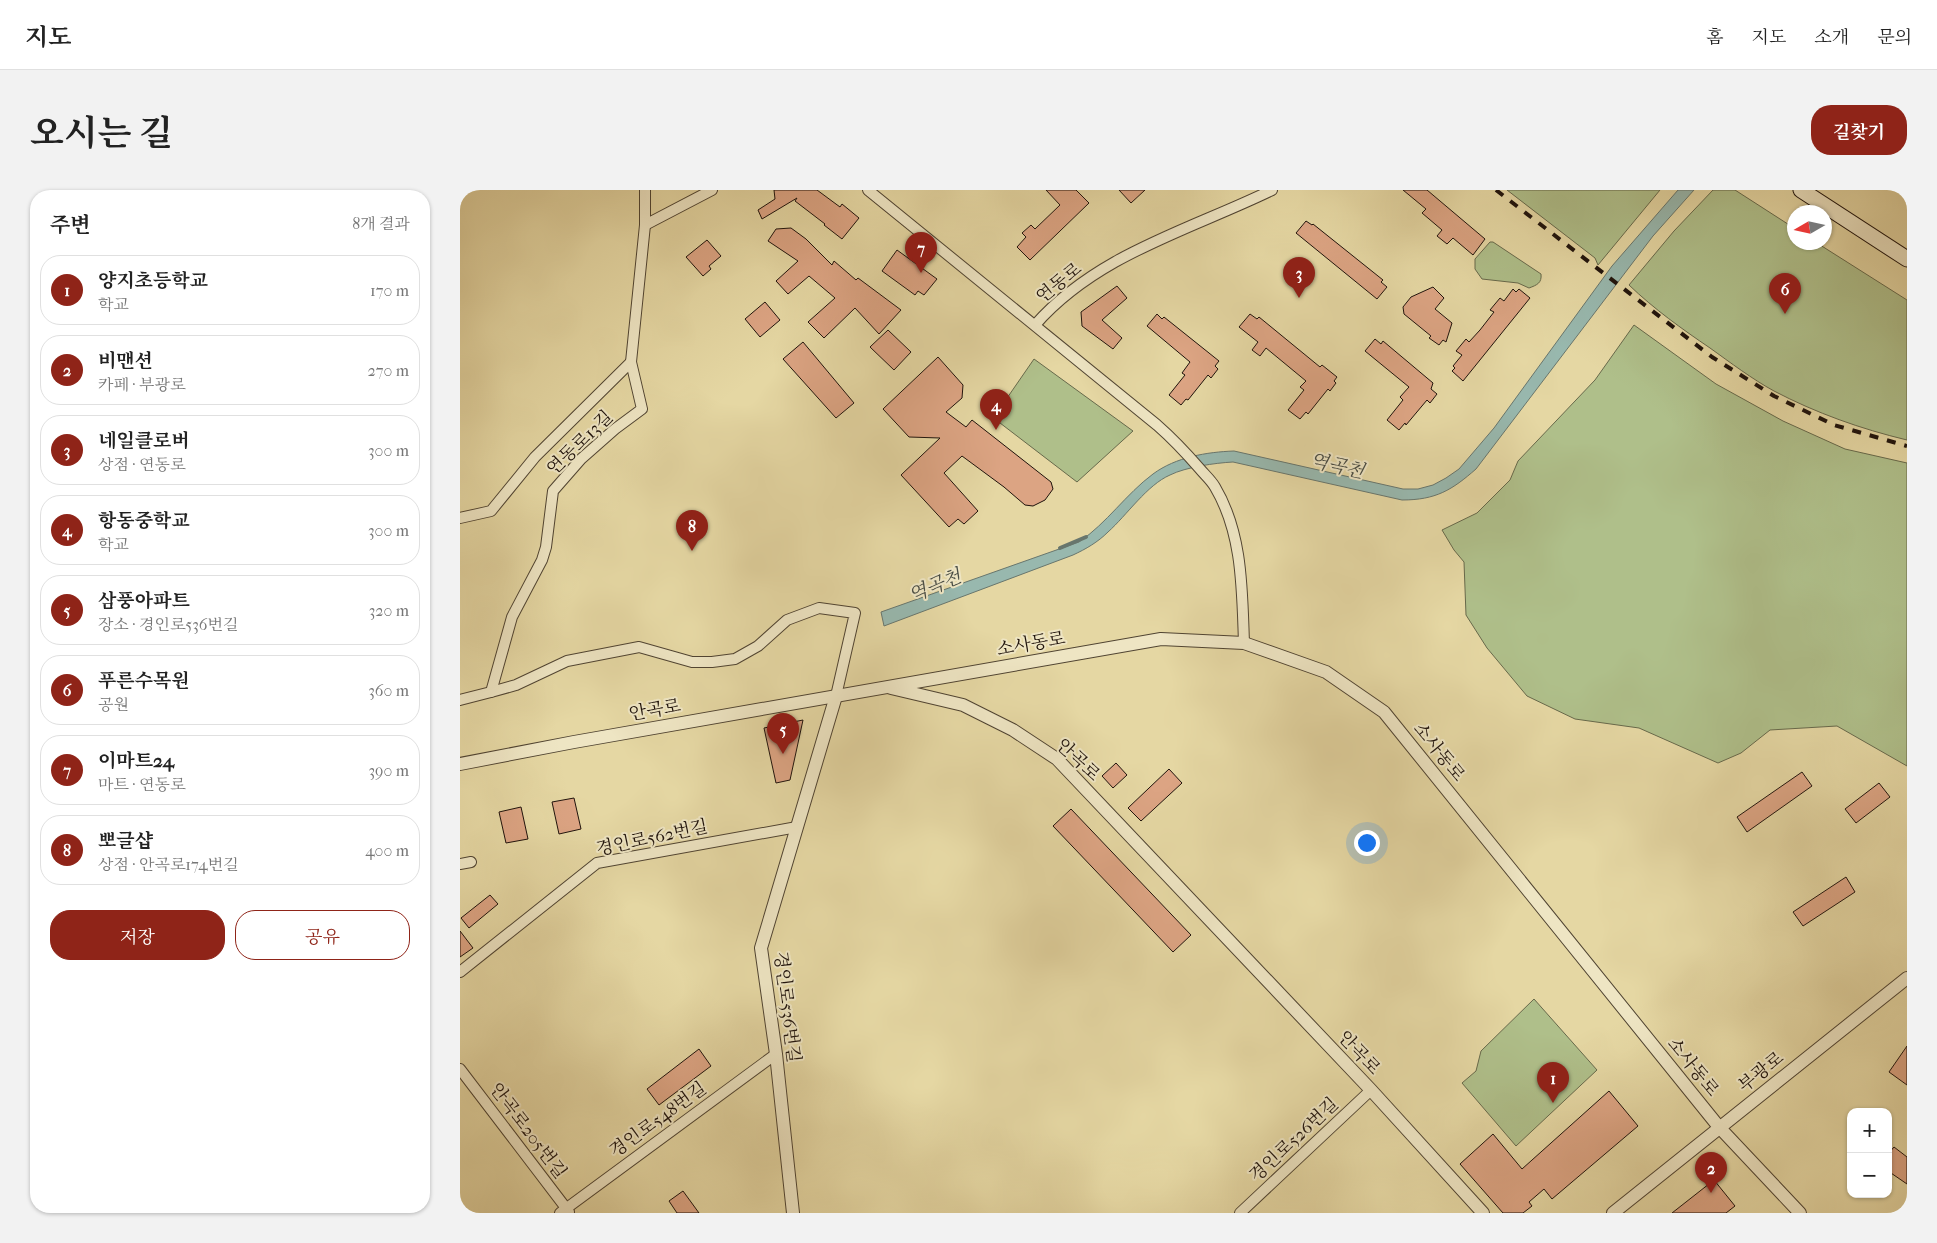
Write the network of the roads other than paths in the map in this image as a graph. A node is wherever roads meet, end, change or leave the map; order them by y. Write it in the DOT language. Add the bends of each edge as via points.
graph roads {
  1 [pos="645,190"];
  2 [pos="712,190"];
  3 [pos="868,190"];
  4 [pos="1272,190"];
  5 [pos="1801,190"];
  6 [pos="645,224"];
  7 [pos="1907,259"];
  8 [pos="1035,325"];
  9 [pos="631,362"];
  10 [pos="460,518"];
  11 [pos="1244,643"];
  12 [pos="885,687"];
  13 [pos="491,692"];
  14 [pos="836,696"];
  15 [pos="460,700"];
  16 [pos="460,764"];
  17 [pos="797,827"];
  18 [pos="471,862"];
  19 [pos="460,864"];
  20 [pos="460,972"];
  21 [pos="1907,978"];
  22 [pos="776,1054"];
  23 [pos="460,1069"];
  24 [pos="1371,1090"];
  25 [pos="1719,1127"];
  26 [pos="565,1211"];
  27 [pos="793,1213"];
  28 [pos="1240,1213"];
  29 [pos="1483,1213"];
  30 [pos="1613,1213"];
  31 [pos="1800,1213"];
  1 -- 6 [label="street, 연동로13길"];
  2 -- 6 [label="street"];
  3 -- 8 [label="street, 연동로"];
  4 -- 8 [label="street, 연동로" via="1111,264 1050,308"];
  5 -- 7 [label="main road"];
  6 -- 9 [label="street, 연동로13길"];
  8 -- 11 [label="street" via="1166,433 1215,486 1230,520 1237,548"];
  9 -- 10 [label="street, 연동로13길" via="535,457 491,511"];
  9 -- 13 [label="street, 연동로13길" via="642,409 581,459 553,491 544,553 512,616"];
  11 -- 12 [label="street, 소사동로" via="1161,639"];
  11 -- 25 [label="street, 소사동로" via="1326,672 1384,712"];
  12 -- 14 [label="street, 안곡로"];
  12 -- 24 [label="street, 안곡로" via="963,705 1013,730 1057,759"];
  13 -- 14 [label="street" via="516,685 567,661 639,647 692,662 735,659 758,646 787,620 819,608 856,613"];
  13 -- 15 [label="street"];
  14 -- 16 [label="street, 안곡로"];
  14 -- 17 [label="street, 경인로536번길"];
  17 -- 20 [label="street, 경인로562번길" via="597,863"];
  17 -- 22 [label="street, 경인로536번길" via="761,948"];
  18 -- 19 [label="street"];
  21 -- 25 [label="street, 부광로"];
  22 -- 26 [label="street, 경인로548번길"];
  22 -- 27 [label="street, 경인로536번길"];
  23 -- 26 [label="street, 안곡로205번길"];
  24 -- 28 [label="street, 경인로526번길"];
  24 -- 29 [label="street, 안곡로"];
  25 -- 30 [label="street, 부광로"];
  25 -- 31 [label="street, 소사동로"];
}
